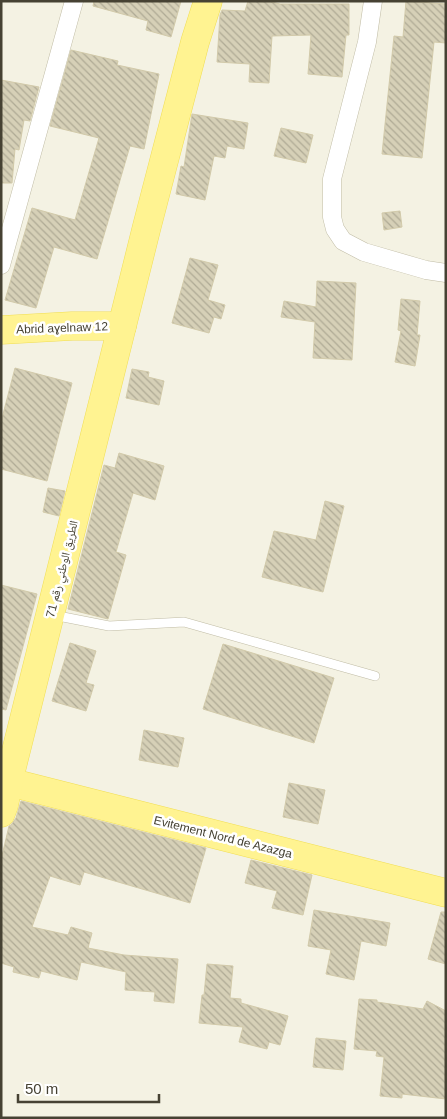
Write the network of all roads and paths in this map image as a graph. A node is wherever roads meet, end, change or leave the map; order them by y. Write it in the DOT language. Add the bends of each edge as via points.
graph roads {
  1 [pos="74,1"];
  2 [pos="208,1"];
  3 [pos="373,1"];
  4 [pos="1,266"];
  5 [pos="446,273"];
  6 [pos="122,326"];
  7 [pos="1,330"];
  8 [pos="50,614"];
  9 [pos="375,676"];
  10 [pos="5,781"];
  11 [pos="1,813"];
  12 [pos="446,893"];
  1 -- 4 [label="street"];
  2 -- 6 [label="main road, الطريق الوطني رقم 71"];
  3 -- 5 [label="street" via="367,42 332,179 335,229 343,241 364,252"];
  6 -- 7 [label="main road, Abrid aɣelnaw 12"];
  6 -- 8 [label="main road, الطريق الوطني رقم 71"];
  8 -- 9 [label="lane" via="109,626 184,622"];
  8 -- 10 [label="main road, الطريق الوطني رقم 71"];
  10 -- 11 [label="main road, الطريق الوطني رقم 71"];
  10 -- 12 [label="main road, Evitement Nord de Azazga"];
}
